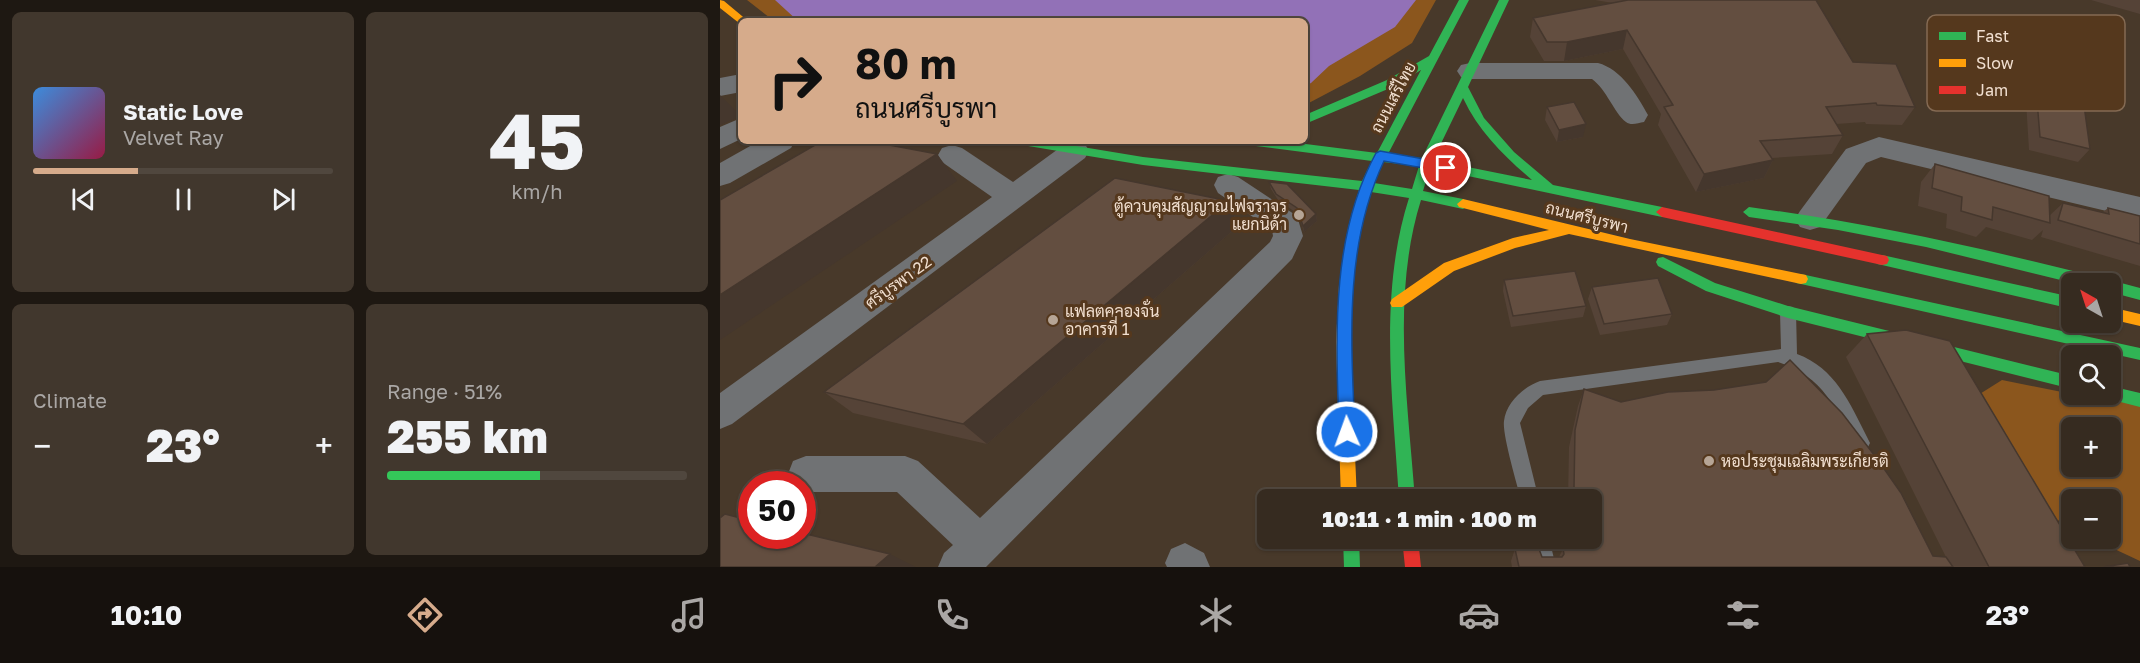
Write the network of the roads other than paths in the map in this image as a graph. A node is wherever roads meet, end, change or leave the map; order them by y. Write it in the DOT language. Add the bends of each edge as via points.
graph roads {
  1 [pos="1464,0"];
  2 [pos="1504,0"];
  3 [pos="720,3"];
  4 [pos="739,18"];
  5 [pos="1433,58"];
  6 [pos="1466,78"];
  7 [pos="738,83"];
  8 [pos="720,87"];
  9 [pos="1635,115"];
  10 [pos="1308,119"];
  11 [pos="738,129"];
  12 [pos="720,139"];
  13 [pos="777,144"];
  14 [pos="1038,144"];
  15 [pos="1274,144"];
  16 [pos="1076,151"];
  17 [pos="952,155"];
  18 [pos="1380,156"];
  19 [pos="1426,164"];
  20 [pos="720,176"];
  21 [pos="1228,185"];
  22 [pos="1366,186"];
  23 [pos="1551,190"];
  24 [pos="1415,193"];
  25 [pos="1014,197"];
  26 [pos="1706,207"];
  27 [pos="2140,208"];
  28 [pos="1646,210"];
  29 [pos="1740,211"];
  30 [pos="1810,219"];
  31 [pos="1569,229"];
  32 [pos="1630,244"];
  33 [pos="2061,274"];
  34 [pos="2121,289"];
  35 [pos="2140,294"];
  36 [pos="2061,300"];
  37 [pos="1397,303"];
  38 [pos="1788,312"];
  39 [pos="2121,316"];
  40 [pos="2140,320"];
  41 [pos="2140,354"];
  42 [pos="1789,358"];
  43 [pos="2061,380"];
  44 [pos="2121,396"];
  45 [pos="2140,400"];
  46 [pos="720,413"];
  47 [pos="1869,461"];
  48 [pos="816,474"];
  49 [pos="1349,489"];
  50 [pos="1406,489"];
  51 [pos="1527,489"];
  52 [pos="1351,549"];
  53 [pos="1411,549"];
  54 [pos="1543,549"];
  55 [pos="970,556"];
  56 [pos="1352,567"];
  57 [pos="1413,567"];
  58 [pos="1547,567"];
  1 -- 5 [label="street, ถนนเสรีไทย"];
  2 -- 6 [label="street"];
  3 -- 4 [label="street"];
  5 -- 10 [label="street" via="1391,83"];
  5 -- 18 [label="street, ถนนเสรีไทย"];
  6 -- 9 [label="street" via="1598,71 1609,79"];
  6 -- 19 [label="street"];
  6 -- 23 [label="street" via="1479,120 1510,156"];
  7 -- 8 [label="street"];
  11 -- 12 [label="street"];
  13 -- 20 [label="street"];
  14 -- 16 [label="street, ถนนศรีบูรพา"];
  15 -- 18 [label="street, ถนนศรีบูรพา"];
  16 -- 22 [label="street, ถนนศรีบูรพา"];
  16 -- 25 [label="street, ศรีบูรพา 22"];
  17 -- 25 [label="street"];
  18 -- 19 [label="street, ถนนศรีบูรพา"];
  18 -- 22 [label="street, ถนนเสรีไทย"];
  19 -- 23 [label="street, ถนนศรีบูรพา"];
  19 -- 24 [label="street"];
  21 -- 55 [label="street" via="1286,224 1288,236 1281,250"];
  22 -- 24 [label="street, ถนนศรีบูรพา"];
  22 -- 49 [label="street, ถนนเสรีไทย" via="1355,224 1346,284"];
  23 -- 28 [label="street, ถนนศรีบูรพา"];
  24 -- 31 [label="street, ถนนศรีบูรพา"];
  24 -- 37 [label="street" via="1400,262"];
  25 -- 46 [label="street, ศรีบูรพา 22"];
  26 -- 28 [label="street" via="1683,204"];
  27 -- 30 [label="street" via="1879,147 1856,156"];
  28 -- 36 [label="street, ถนนศรีบูรพา"];
  29 -- 30 [label="street"];
  30 -- 33 [label="street"];
  31 -- 32 [label="street, ถนนศรีบูรพา"];
  31 -- 37 [label="street" via="1513,243 1449,267"];
  32 -- 38 [label="street" via="1711,287"];
  32 -- 41 [label="street, ถนนศรีบูรพา"];
  34 -- 35 [label="street"];
  37 -- 50 [label="street"];
  38 -- 42 [label="lane"];
  38 -- 43 [label="street"];
  39 -- 40 [label="street"];
  42 -- 47 [label="lane" via="1808,366 1833,386"];
  42 -- 51 [label="lane" via="1779,355 1540,388 1521,402 1512,423"];
  44 -- 45 [label="street"];
  48 -- 55 [label="street" via="905,474"];
  52 -- 56 [label="street"];
  53 -- 57 [label="street"];
  54 -- 58 [label="lane"];
}
